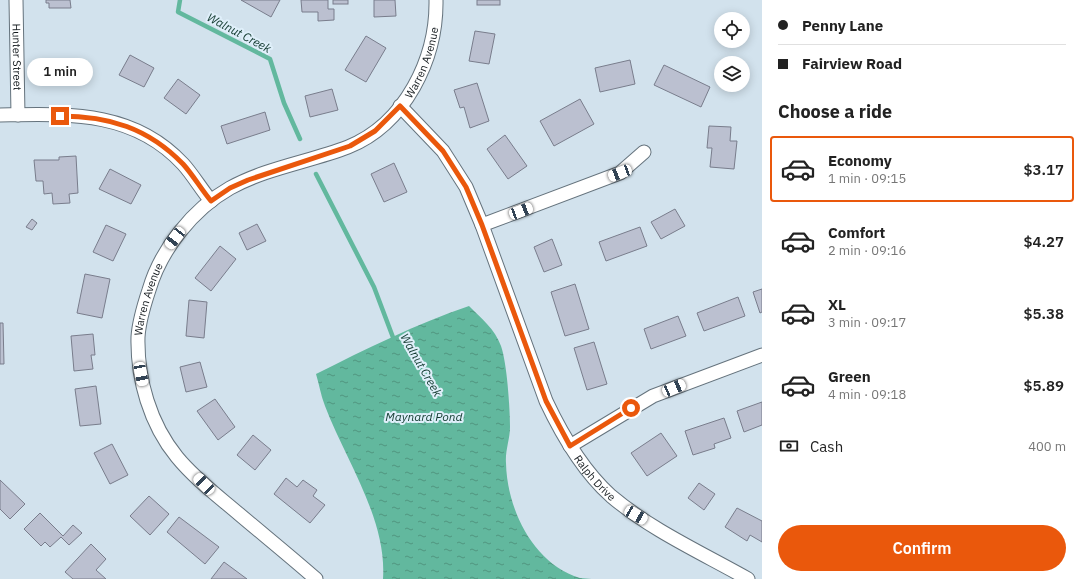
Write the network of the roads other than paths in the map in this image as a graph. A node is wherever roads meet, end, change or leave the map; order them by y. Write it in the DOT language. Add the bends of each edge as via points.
graph roads {
  1 [pos="16,0"];
  2 [pos="436,0"];
  3 [pos="400,106"];
  4 [pos="0,115"];
  5 [pos="18,115"];
  6 [pos="644,152"];
  7 [pos="211,201"];
  8 [pos="482,225"];
  9 [pos="762,355"];
  10 [pos="570,446"];
  11 [pos="316,579"];
  12 [pos="748,579"];
  1 -- 5 [label="street, Hunter Street"];
  2 -- 3 [label="street, Warren Avenue" via="430,50 419,78"];
  3 -- 7 [label="street, Warren Avenue" via="377,129 350,146 248,180"];
  3 -- 8 [label="street, Ralph Drive" via="433,138 456,169"];
  4 -- 5 [label="street"];
  5 -- 7 [label="street" via="89,116 130,128 153,140 183,164"];
  6 -- 8 [label="street" via="620,173"];
  7 -- 11 [label="street, Warren Avenue" via="183,228 168,248 152,278 138,336 143,385 157,425 177,456 204,484"];
  8 -- 10 [label="street, Ralph Drive" via="546,401"];
  9 -- 10 [label="street" via="653,396"];
  10 -- 12 [label="street, Ralph Drive" via="595,480 636,515"];
}
